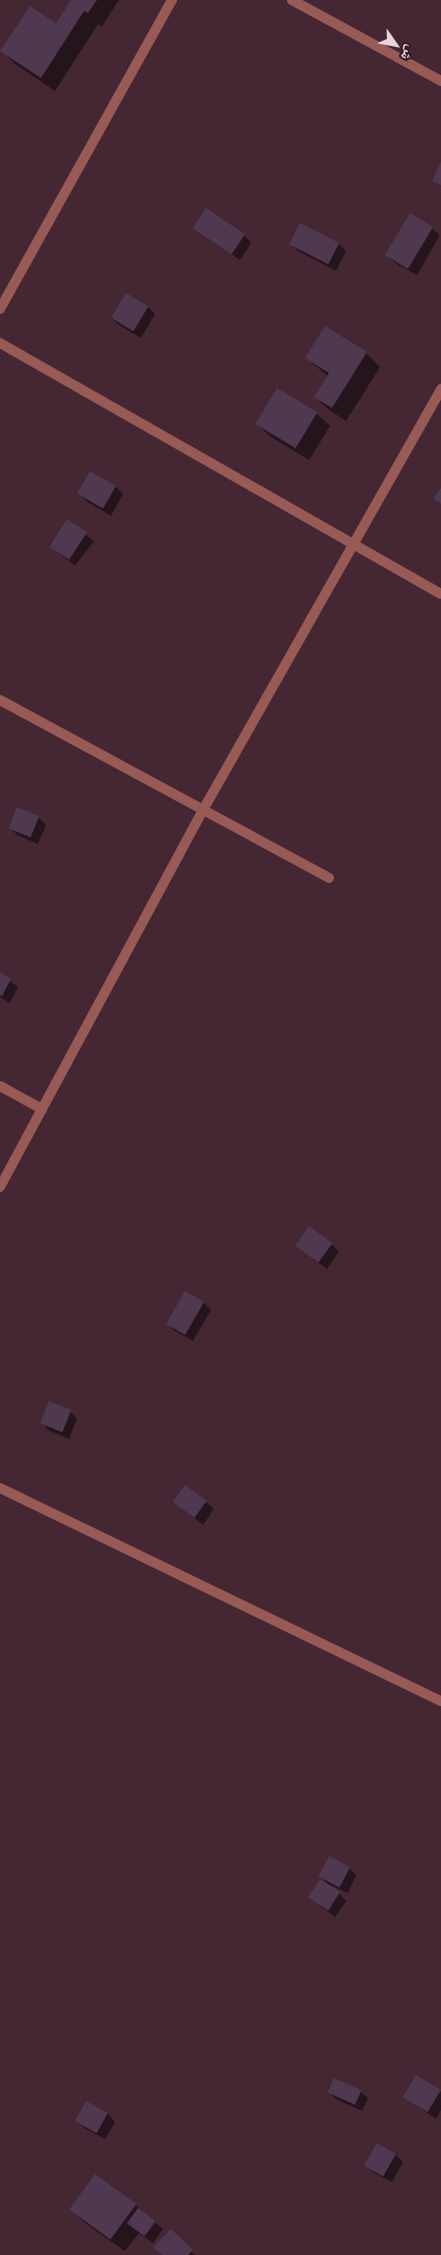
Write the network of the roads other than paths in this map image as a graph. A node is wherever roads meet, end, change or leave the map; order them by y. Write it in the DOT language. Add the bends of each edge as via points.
graph roads {
  1 [pos="172,0"];
  2 [pos="292,0"];
  3 [pos="441,82"];
  4 [pos="0,310"];
  5 [pos="0,343"];
  6 [pos="441,389"];
  7 [pos="353,544"];
  8 [pos="441,594"];
  9 [pos="0,700"];
  10 [pos="203,810"];
  11 [pos="329,878"];
  12 [pos="0,1086"];
  13 [pos="42,1109"];
  14 [pos="0,1187"];
  15 [pos="0,1488"];
  16 [pos="441,1701"];
  1 -- 4 [label="street"];
  2 -- 3 [label="street"];
  5 -- 7 [label="street"];
  6 -- 7 [label="street"];
  7 -- 8 [label="street"];
  7 -- 10 [label="street"];
  9 -- 10 [label="street"];
  10 -- 11 [label="street"];
  10 -- 13 [label="street"];
  12 -- 13 [label="street"];
  13 -- 14 [label="street"];
  15 -- 16 [label="street"];
}
